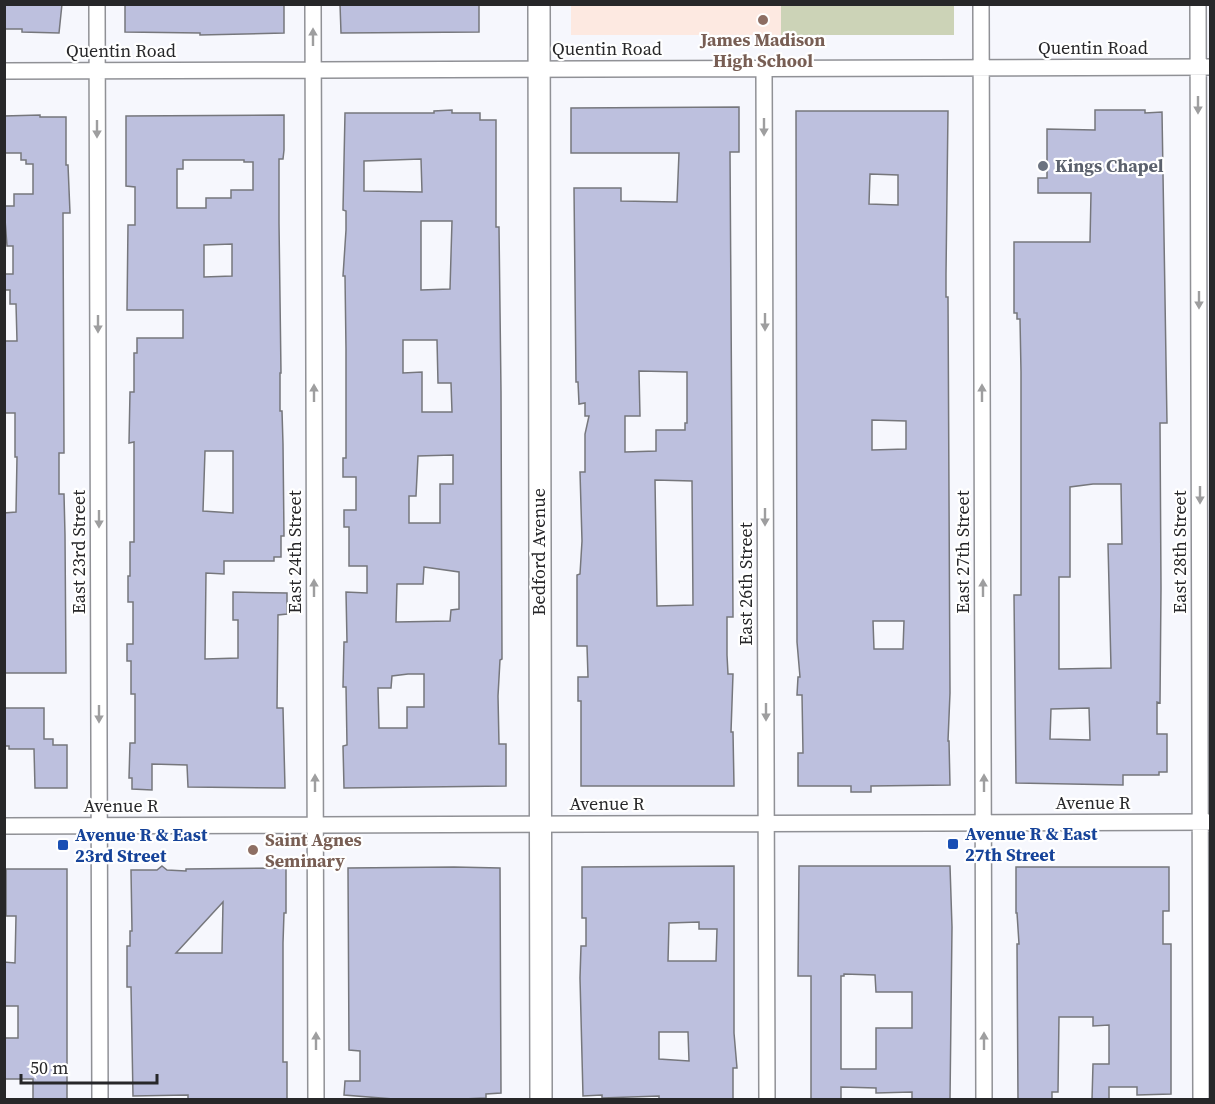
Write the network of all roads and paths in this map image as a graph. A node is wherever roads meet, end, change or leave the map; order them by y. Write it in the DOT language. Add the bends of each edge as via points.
graph roads {
  1 [pos="97,4"];
  2 [pos="313,4"];
  3 [pos="538,4"];
  4 [pos="981,4"];
  5 [pos="1198,4"];
  6 [pos="1204,67"];
  7 [pos="981,68"];
  8 [pos="539,69"];
  9 [pos="764,69"];
  10 [pos="97,70"];
  11 [pos="314,70"];
  12 [pos="4,71"];
  13 [pos="984,822"];
  14 [pos="1205,822"];
  15 [pos="765,823"];
  16 [pos="540,824"];
  17 [pos="100,825"];
  18 [pos="315,825"];
  19 [pos="4,826"];
  20 [pos="100,1100"];
  21 [pos="316,1100"];
  22 [pos="541,1100"];
  23 [pos="767,1100"];
  24 [pos="984,1100"];
  25 [pos="1201,1100"];
  1 -- 10 [label="street, East 23rd Street"];
  11 -- 2 [label="street, East 24th Street, one-way"];
  3 -- 8 [label="main road, Bedford Avenue"];
  4 -- 7 [label="street, East 27th Street"];
  5 -- 6 [label="street, East 28th Street"];
  6 -- 7 [label="street, Quentin Road"];
  6 -- 14 [label="street, East 28th Street, one-way"];
  7 -- 9 [label="street, Quentin Road"];
  13 -- 7 [label="street, East 27th Street, one-way"];
  8 -- 9 [label="street, Quentin Road"];
  8 -- 11 [label="street, Quentin Road"];
  8 -- 16 [label="main road, Bedford Avenue"];
  9 -- 15 [label="street, East 26th Street, one-way"];
  10 -- 11 [label="street, Quentin Road"];
  10 -- 12 [label="street, Quentin Road"];
  10 -- 17 [label="street, East 23rd Street, one-way"];
  18 -- 11 [label="street, East 24th Street, one-way"];
  13 -- 14 [label="street, Avenue R"];
  13 -- 15 [label="street, Avenue R"];
  24 -- 13 [label="street, East 27th Street, one-way"];
  14 -- 25 [label="street, East 28th Street"];
  15 -- 16 [label="street, Avenue R"];
  15 -- 23 [label="street, East 26th Street"];
  16 -- 18 [label="street, Avenue R"];
  16 -- 22 [label="main road, Bedford Avenue"];
  17 -- 18 [label="street, Avenue R"];
  17 -- 19 [label="street, Avenue R"];
  17 -- 20 [label="street, East 23rd Street"];
  21 -- 18 [label="street, East 24th Street, one-way"];
}
